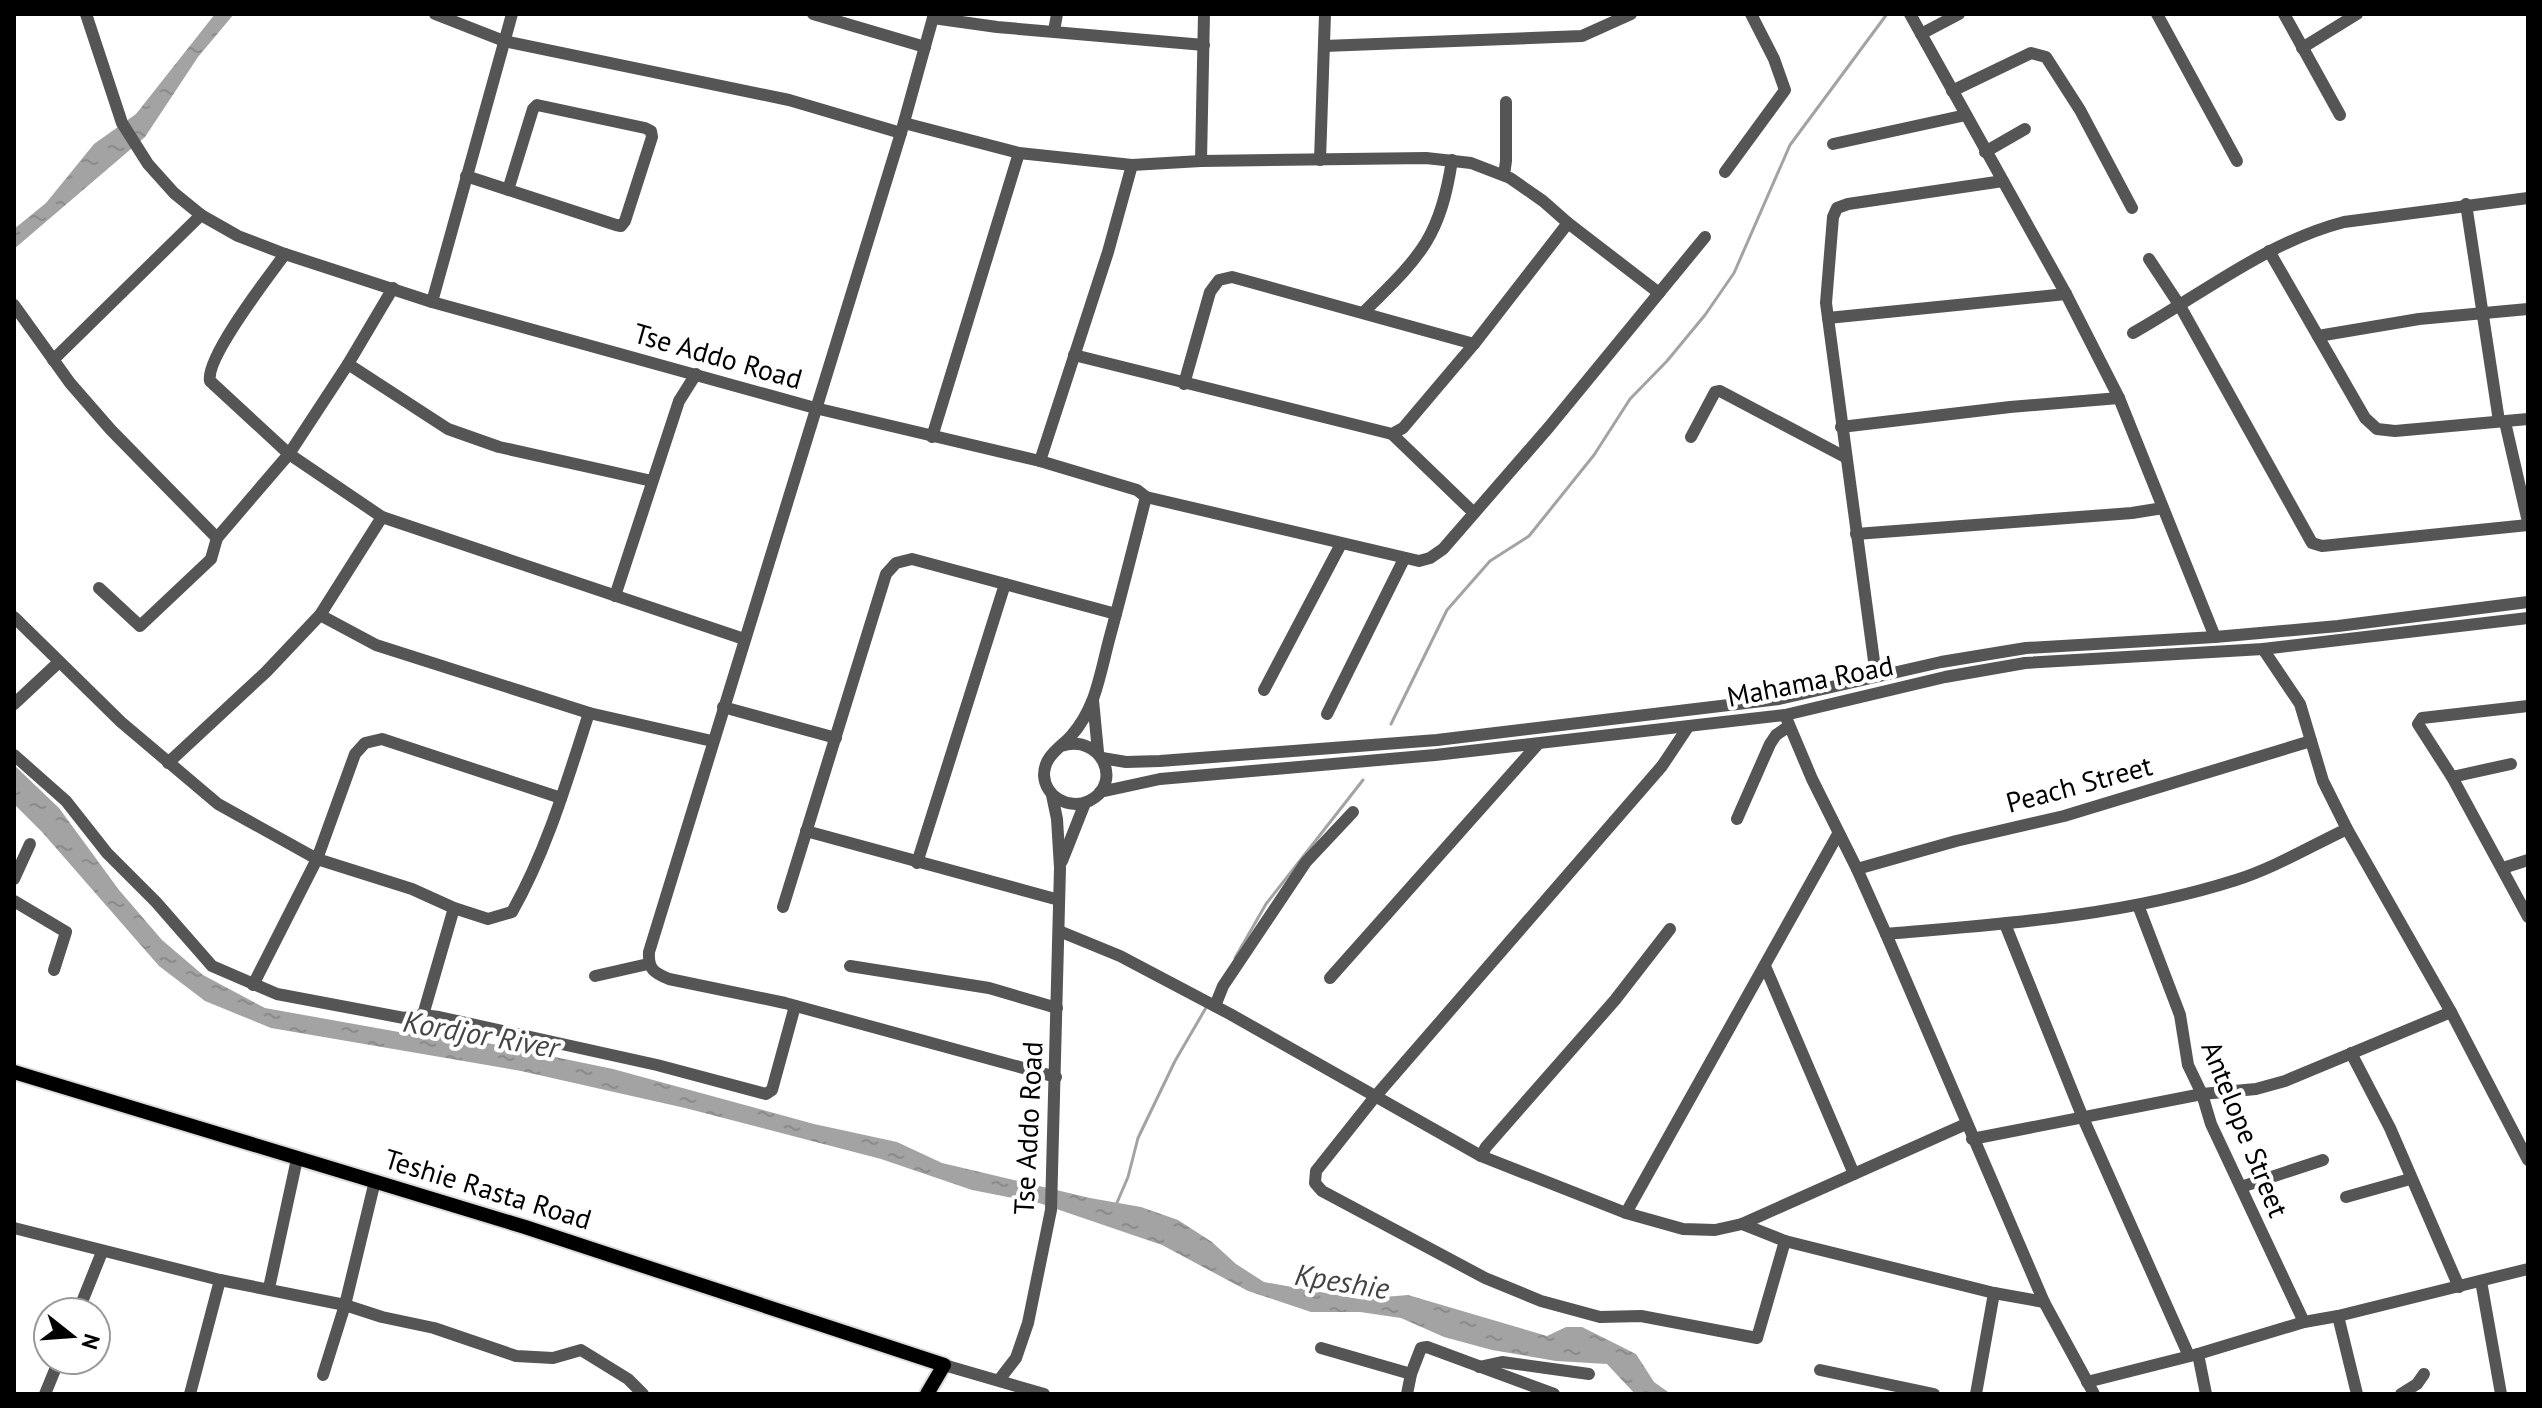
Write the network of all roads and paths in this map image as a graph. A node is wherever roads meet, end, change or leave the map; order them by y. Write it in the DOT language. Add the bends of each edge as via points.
graph roads {
  1 [pos="86,14"];
  2 [pos="435,14"];
  3 [pos="512,14"];
  4 [pos="813,14"];
  5 [pos="1057,14"];
  6 [pos="1204,14"];
  7 [pos="1325,14"];
  8 [pos="1631,14"];
  9 [pos="1751,14"];
  10 [pos="1910,14"];
  11 [pos="1959,14"];
  12 [pos="2157,14"];
  13 [pos="2284,14"];
  14 [pos="2357,14"];
  15 [pos="934,16"];
  16 [pos="1054,31"];
  17 [pos="1921,34"];
  18 [pos="504,41"];
  19 [pos="1204,45"];
  20 [pos="1324,46"];
  21 [pos="925,47"];
  22 [pos="2302,48"];
  23 [pos="1952,91"];
  24 [pos="1506,102"];
  25 [pos="1966,115"];
  26 [pos="2340,115"];
  27 [pos="902,128"];
  28 [pos="2025,129"];
  29 [pos="1833,144"];
  30 [pos="1985,152"];
  31 [pos="1019,153"];
  32 [pos="1320,160"];
  33 [pos="1452,160"];
  34 [pos="1201,161"];
  35 [pos="2237,161"];
  36 [pos="1132,165"];
  37 [pos="1725,172"];
  38 [pos="1504,175"];
  39 [pos="466,176"];
  40 [pos="2003,181"];
  41 [pos="508,190"];
  42 [pos="2528,198"];
  43 [pos="2466,204"];
  44 [pos="2132,208"];
  45 [pos="201,215"];
  46 [pos="1568,223"];
  47 [pos="1705,237"];
  48 [pos="2269,251"];
  49 [pos="285,254"];
  50 [pos="2149,259"];
  51 [pos="393,288"];
  52 [pos="1659,293"];
  53 [pos="2066,294"];
  54 [pos="432,302"];
  55 [pos="14,305"];
  56 [pos="2180,306"];
  57 [pos="2528,309"];
  58 [pos="1364,312"];
  59 [pos="2483,315"];
  60 [pos="1828,318"];
  61 [pos="2133,333"];
  62 [pos="2318,336"];
  63 [pos="1474,344"];
  64 [pos="1074,355"];
  65 [pos="53,360"];
  66 [pos="348,364"];
  67 [pos="696,374"];
  68 [pos="1184,384"];
  69 [pos="2119,398"];
  70 [pos="815,408"];
  71 [pos="2528,419"];
  72 [pos="2502,422"];
  73 [pos="1841,427"];
  74 [pos="1392,434"];
  75 [pos="932,437"];
  76 [pos="1691,437"];
  77 [pos="289,454"];
  78 [pos="1845,457"];
  79 [pos="1040,461"];
  80 [pos="652,481"];
  81 [pos="1146,497"];
  82 [pos="2163,508"];
  83 [pos="1474,513"];
  84 [pos="382,517"];
  85 [pos="2528,523"];
  86 [pos="1856,534"];
  87 [pos="217,538"];
  88 [pos="1341,544"];
  89 [pos="1404,559"];
  90 [pos="1005,584"];
  91 [pos="99,588"];
  92 [pos="615,596"];
  93 [pos="2528,602"];
  94 [pos="1116,614"];
  95 [pos="320,615"];
  96 [pos="14,617"];
  97 [pos="2528,618"];
  98 [pos="2215,637"];
  99 [pos="744,639"];
  100 [pos="2263,649"];
  101 [pos="59,662"];
  102 [pos="1876,676"];
  103 [pos="1264,690"];
  104 [pos="1093,698"];
  105 [pos="14,704"];
  106 [pos="2528,706"];
  107 [pos="723,707"];
  108 [pos="589,713"];
  109 [pos="1327,714"];
  110 [pos="1787,720"];
  111 [pos="1688,727"];
  112 [pos="836,738"];
  113 [pos="712,741"];
  114 [pos="2311,741"];
  115 [pos="1538,744"];
  116 [pos="1061,746"];
  117 [pos="14,755"];
  118 [pos="1100,755"];
  119 [pos="168,763"];
  120 [pos="2511,764"];
  121 [pos="2452,777"];
  122 [pos="1100,792"];
  123 [pos="1052,795"];
  124 [pos="561,798"];
  125 [pos="1085,803"];
  126 [pos="1353,812"];
  127 [pos="1737,819"];
  128 [pos="2347,829"];
  129 [pos="806,831"];
  130 [pos="1838,834"];
  131 [pos="30,844"];
  132 [pos="317,859"];
  133 [pos="2528,860"];
  134 [pos="917,863"];
  135 [pos="1060,868"];
  136 [pos="2503,868"];
  137 [pos="1857,869"];
  138 [pos="14,879"];
  139 [pos="1059,900"];
  140 [pos="14,901"];
  141 [pos="2138,905"];
  142 [pos="783,907"];
  143 [pos="454,908"];
  144 [pos="2528,917"];
  145 [pos="2005,924"];
  146 [pos="1670,929"];
  147 [pos="1059,931"];
  148 [pos="1886,934"];
  149 [pos="648,964"];
  150 [pos="850,966"];
  151 [pos="1765,966"];
  152 [pos="54,970"];
  153 [pos="595,976"];
  154 [pos="1330,978"];
  155 [pos="253,985"];
  156 [pos="1214,1005"];
  157 [pos="795,1006"];
  158 [pos="1057,1008"];
  159 [pos="2451,1012"];
  160 [pos="423,1015"];
  161 [pos="2351,1053"];
  162 [pos="14,1072"];
  163 [pos="1056,1077"];
  164 [pos="2202,1094"];
  165 [pos="1374,1098"];
  166 [pos="2083,1118"];
  167 [pos="1966,1124"];
  168 [pos="1972,1139"];
  169 [pos="1481,1156"];
  170 [pos="297,1159"];
  171 [pos="2323,1160"];
  172 [pos="2528,1160"];
  173 [pos="1854,1174"];
  174 [pos="2410,1179"];
  175 [pos="375,1181"];
  176 [pos="2241,1187"];
  177 [pos="2346,1197"];
  178 [pos="1626,1213"];
  179 [pos="1742,1224"];
  180 [pos="14,1228"];
  181 [pos="1785,1241"];
  182 [pos="102,1252"];
  183 [pos="2528,1269"];
  184 [pos="220,1280"];
  185 [pos="2481,1281"];
  186 [pos="2459,1287"];
  187 [pos="269,1288"];
  188 [pos="1994,1293"];
  189 [pos="84,1296"];
  190 [pos="2044,1302"];
  191 [pos="345,1305"];
  192 [pos="2338,1316"];
  193 [pos="2304,1322"];
  194 [pos="1321,1348"];
  195 [pos="2194,1355"];
  196 [pos="944,1365"];
  197 [pos="1479,1367"];
  198 [pos="1820,1370"];
  199 [pos="1411,1374"];
  200 [pos="1589,1374"];
  201 [pos="2424,1374"];
  202 [pos="323,1375"];
  203 [pos="999,1380"];
  204 [pos="2090,1388"];
  205 [pos="190,1394"];
  206 [pos="643,1394"];
  207 [pos="927,1394"];
  208 [pos="1044,1394"];
  209 [pos="1407,1394"];
  210 [pos="1554,1394"];
  211 [pos="1934,1394"];
  212 [pos="1976,1394"];
  213 [pos="2206,1394"];
  214 [pos="2357,1394"];
  215 [pos="2401,1394"];
  216 [pos="2501,1394"];
  1 -- 45 [label="street, Tse Addo Road" via="122,123 174,193"];
  2 -- 18 [label="street"];
  3 -- 18 [label="street"];
  4 -- 21 [label="street"];
  5 -- 16 [label="street"];
  6 -- 19 [label="street"];
  7 -- 20 [label="street"];
  8 -- 20 [label="street" via="1582,36"];
  9 -- 37 [label="street" via="1785,90"];
  10 -- 17 [label="street"];
  11 -- 17 [label="street"];
  12 -- 35 [label="street"];
  13 -- 22 [label="street"];
  14 -- 22 [label="street"];
  15 -- 16 [label="street"];
  15 -- 21 [label="street"];
  16 -- 19 [label="street"];
  17 -- 23 [label="street"];
  18 -- 27 [label="street"];
  18 -- 39 [label="street"];
  19 -- 34 [label="street"];
  20 -- 32 [label="street"];
  21 -- 27 [label="street"];
  22 -- 26 [label="street"];
  23 -- 25 [label="street"];
  23 -- 44 [label="street" via="2031,53 2046,57"];
  24 -- 38 [label="street"];
  25 -- 29 [label="street"];
  25 -- 30 [label="street"];
  27 -- 31 [label="street"];
  27 -- 70 [label="street"];
  28 -- 30 [label="street"];
  30 -- 40 [label="street"];
  31 -- 36 [label="street"];
  31 -- 75 [label="street"];
  32 -- 33 [label="street"];
  32 -- 34 [label="street"];
  33 -- 38 [label="street"];
  33 -- 58 [label="street" via="1432,236"];
  34 -- 36 [label="street"];
  36 -- 64 [label="street"];
  38 -- 46 [label="street"];
  39 -- 41 [label="street"];
  39 -- 54 [label="street"];
  40 -- 53 [label="street"];
  40 -- 60 [label="street" via="1837,208"];
  41 -- 41 [label="street" via="621,226 651,131 537,105"];
  42 -- 43 [label="street"];
  43 -- 48 [label="street" via="2344,222"];
  43 -- 59 [label="street"];
  45 -- 49 [label="street, Tse Addo Road"];
  45 -- 65 [label="street"];
  46 -- 52 [label="street"];
  46 -- 63 [label="street"];
  47 -- 52 [label="street"];
  48 -- 56 [label="street"];
  48 -- 62 [label="street"];
  49 -- 51 [label="street, Tse Addo Road"];
  49 -- 77 [label="street" via="223,343 209,374 210,381"];
  50 -- 56 [label="street"];
  51 -- 54 [label="street, Tse Addo Road"];
  51 -- 66 [label="street"];
  52 -- 83 [label="street"];
  53 -- 60 [label="street"];
  53 -- 69 [label="street"];
  54 -- 67 [label="street, Tse Addo Road"];
  55 -- 65 [label="street"];
  56 -- 61 [label="street"];
  56 -- 85 [label="street" via="2312,543"];
  57 -- 59 [label="street"];
  58 -- 63 [label="street"];
  58 -- 68 [label="street" via="1232,277 1219,280 1210,292"];
  59 -- 62 [label="street" via="2419,319"];
  59 -- 72 [label="street"];
  60 -- 73 [label="street"];
  62 -- 72 [label="street" via="2365,418 2377,429"];
  63 -- 74 [label="street" via="1403,428"];
  64 -- 68 [label="street"];
  64 -- 79 [label="street"];
  65 -- 87 [label="street" via="111,430"];
  66 -- 77 [label="street"];
  66 -- 80 [label="street" via="448,429 499,447"];
  67 -- 70 [label="street, Tse Addo Road"];
  67 -- 80 [label="street" via="679,401"];
  68 -- 74 [label="street"];
  69 -- 73 [label="street"];
  69 -- 82 [label="street"];
  70 -- 75 [label="street, Tse Addo Road"];
  70 -- 99 [label="street"];
  71 -- 72 [label="street"];
  72 -- 85 [label="street"];
  73 -- 78 [label="street"];
  74 -- 83 [label="street"];
  75 -- 79 [label="street, Tse Addo Road"];
  76 -- 78 [label="street" via="1710,399 1720,391"];
  77 -- 84 [label="street"];
  77 -- 87 [label="street"];
  78 -- 86 [label="street"];
  79 -- 81 [label="street, Tse Addo Road"];
  80 -- 92 [label="street"];
  81 -- 88 [label="street, Tse Addo Road"];
  81 -- 94 [label="street"];
  82 -- 86 [label="street"];
  82 -- 98 [label="street"];
  83 -- 89 [label="street" via="1430,558"];
  84 -- 92 [label="street"];
  84 -- 95 [label="street"];
  86 -- 102 [label="street"];
  87 -- 91 [label="street" via="211,559 140,626"];
  88 -- 89 [label="street, Tse Addo Road"];
  88 -- 103 [label="street"];
  89 -- 109 [label="street"];
  90 -- 94 [label="street"];
  90 -- 112 [label="street" via="912,559 896,563 886,574"];
  90 -- 134 [label="street"];
  92 -- 99 [label="street"];
  93 -- 98 [label="street, Mahama Road"];
  94 -- 104 [label="street"];
  95 -- 108 [label="street" via="376,645"];
  95 -- 119 [label="street"];
  96 -- 101 [label="street"];
  97 -- 100 [label="street, Mahama Road"];
  98 -- 102 [label="street, Mahama Road" via="2026,648"];
  99 -- 107 [label="street"];
  100 -- 110 [label="street, Mahama Road" via="2025,663 1945,677"];
  100 -- 114 [label="street" via="2300,704"];
  101 -- 105 [label="street"];
  101 -- 119 [label="street"];
  102 -- 118 [label="street, Mahama Road" via="1779,699 1437,740 1160,761 1126,762"];
  104 -- 116 [label="street"];
  104 -- 118 [label="street"];
  106 -- 121 [label="street" via="2420,719 2419,726"];
  107 -- 112 [label="street"];
  107 -- 113 [label="street"];
  108 -- 113 [label="street"];
  108 -- 124 [label="street"];
  110 -- 111 [label="street, Mahama Road"];
  110 -- 127 [label="street" via="1770,744"];
  110 -- 130 [label="street"];
  111 -- 115 [label="street, Mahama Road"];
  111 -- 165 [label="street" via="1662,766"];
  112 -- 129 [label="street"];
  113 -- 149 [label="street"];
  114 -- 128 [label="street" via="2323,781"];
  114 -- 137 [label="street, Peach Street" via="2064,816"];
  115 -- 122 [label="street, Mahama Road" via="1160,779"];
  115 -- 154 [label="street"];
  116 -- 118 [label="street" via="1081,743"];
  116 -- 123 [label="street" via="1046,762 1044,774"];
  117 -- 155 [label="street" via="66,801 212,966"];
  118 -- 122 [label="street" via="1106,769"];
  119 -- 132 [label="street" via="218,804"];
  120 -- 121 [label="street"];
  121 -- 136 [label="street"];
  122 -- 125 [label="street"];
  123 -- 125 [label="street" via="1073,805"];
  123 -- 135 [label="street, Tse Addo Road"];
  124 -- 132 [label="street" via="382,739 365,743 355,754"];
  124 -- 143 [label="street" via="512,912 488,919"];
  125 -- 135 [label="street, Tse Addo Road"];
  126 -- 156 [label="street" via="1306,862"];
  128 -- 141 [label="street" via="2239,879"];
  128 -- 159 [label="street"];
  129 -- 134 [label="street"];
  129 -- 142 [label="street"];
  130 -- 137 [label="street"];
  130 -- 151 [label="street"];
  131 -- 138 [label="street"];
  132 -- 143 [label="street"];
  132 -- 155 [label="street"];
  133 -- 136 [label="street"];
  134 -- 139 [label="street"];
  135 -- 139 [label="street, Tse Addo Road"];
  136 -- 144 [label="street"];
  137 -- 148 [label="street"];
  139 -- 147 [label="street, Tse Addo Road"];
  140 -- 152 [label="street" via="66,932"];
  141 -- 145 [label="street"];
  141 -- 164 [label="street, Antelope Street" via="2180,1015 2188,1065"];
  143 -- 160 [label="street"];
  145 -- 148 [label="street"];
  145 -- 166 [label="street"];
  146 -- 169 [label="street"];
  147 -- 156 [label="street"];
  147 -- 158 [label="street, Tse Addo Road"];
  148 -- 167 [label="street"];
  149 -- 153 [label="street"];
  149 -- 157 [label="street" via="655,974 669,979"];
  150 -- 158 [label="street" via="989,988"];
  151 -- 173 [label="street"];
  151 -- 178 [label="street"];
  155 -- 160 [label="street" via="404,1018"];
  156 -- 165 [label="street"];
  157 -- 160 [label="street" via="772,1090 766,1094"];
  157 -- 163 [label="street"];
  158 -- 163 [label="street, Tse Addo Road"];
  159 -- 161 [label="street"];
  159 -- 172 [label="street"];
  161 -- 164 [label="street" via="2306,1075 2256,1089"];
  161 -- 174 [label="street"];
  162 -- 170 [label="main road, Teshie Rasta Road"];
  163 -- 203 [label="street, Tse Addo Road" via="1054,1171 1044,1249 1021,1345"];
  164 -- 166 [label="street"];
  164 -- 176 [label="street, Antelope Street"];
  165 -- 169 [label="street"];
  165 -- 181 [label="street" via="1316,1171 1315,1183 1393,1231 1541,1301 1600,1317 1641,1316 1757,1338"];
  166 -- 168 [label="street"];
  166 -- 195 [label="street"];
  167 -- 168 [label="street"];
  167 -- 173 [label="street"];
  168 -- 190 [label="street"];
  169 -- 178 [label="street"];
  170 -- 175 [label="main road, Teshie Rasta Road"];
  170 -- 187 [label="street"];
  171 -- 176 [label="street"];
  173 -- 179 [label="street"];
  174 -- 177 [label="street"];
  174 -- 186 [label="street"];
  175 -- 191 [label="street"];
  175 -- 196 [label="main road, Teshie Rasta Road"];
  176 -- 193 [label="street, Antelope Street"];
  178 -- 179 [label="street" via="1683,1229"];
  179 -- 181 [label="street"];
  180 -- 182 [label="street"];
  181 -- 188 [label="street"];
  182 -- 184 [label="street"];
  182 -- 189 [label="street"];
  183 -- 185 [label="street"];
  184 -- 187 [label="street"];
  184 -- 205 [label="street"];
  185 -- 186 [label="street"];
  185 -- 216 [label="street"];
  186 -- 192 [label="street"];
  187 -- 191 [label="street"];
  188 -- 190 [label="street"];
  188 -- 212 [label="street"];
  190 -- 204 [label="street"];
  191 -- 202 [label="street"];
  191 -- 206 [label="street" via="516,1356 553,1358 581,1350"];
  192 -- 193 [label="street"];
  192 -- 214 [label="street"];
  193 -- 195 [label="street"];
  194 -- 199 [label="street"];
  195 -- 204 [label="street"];
  195 -- 213 [label="street"];
  196 -- 203 [label="street"];
  196 -- 207 [label="main road"];
  197 -- 199 [label="street" via="1427,1347 1421,1348"];
  197 -- 200 [label="street" via="1502,1362"];
  197 -- 210 [label="street"];
  198 -- 211 [label="street"];
  199 -- 209 [label="street"];
  201 -- 215 [label="street"];
  203 -- 208 [label="street"];
}
